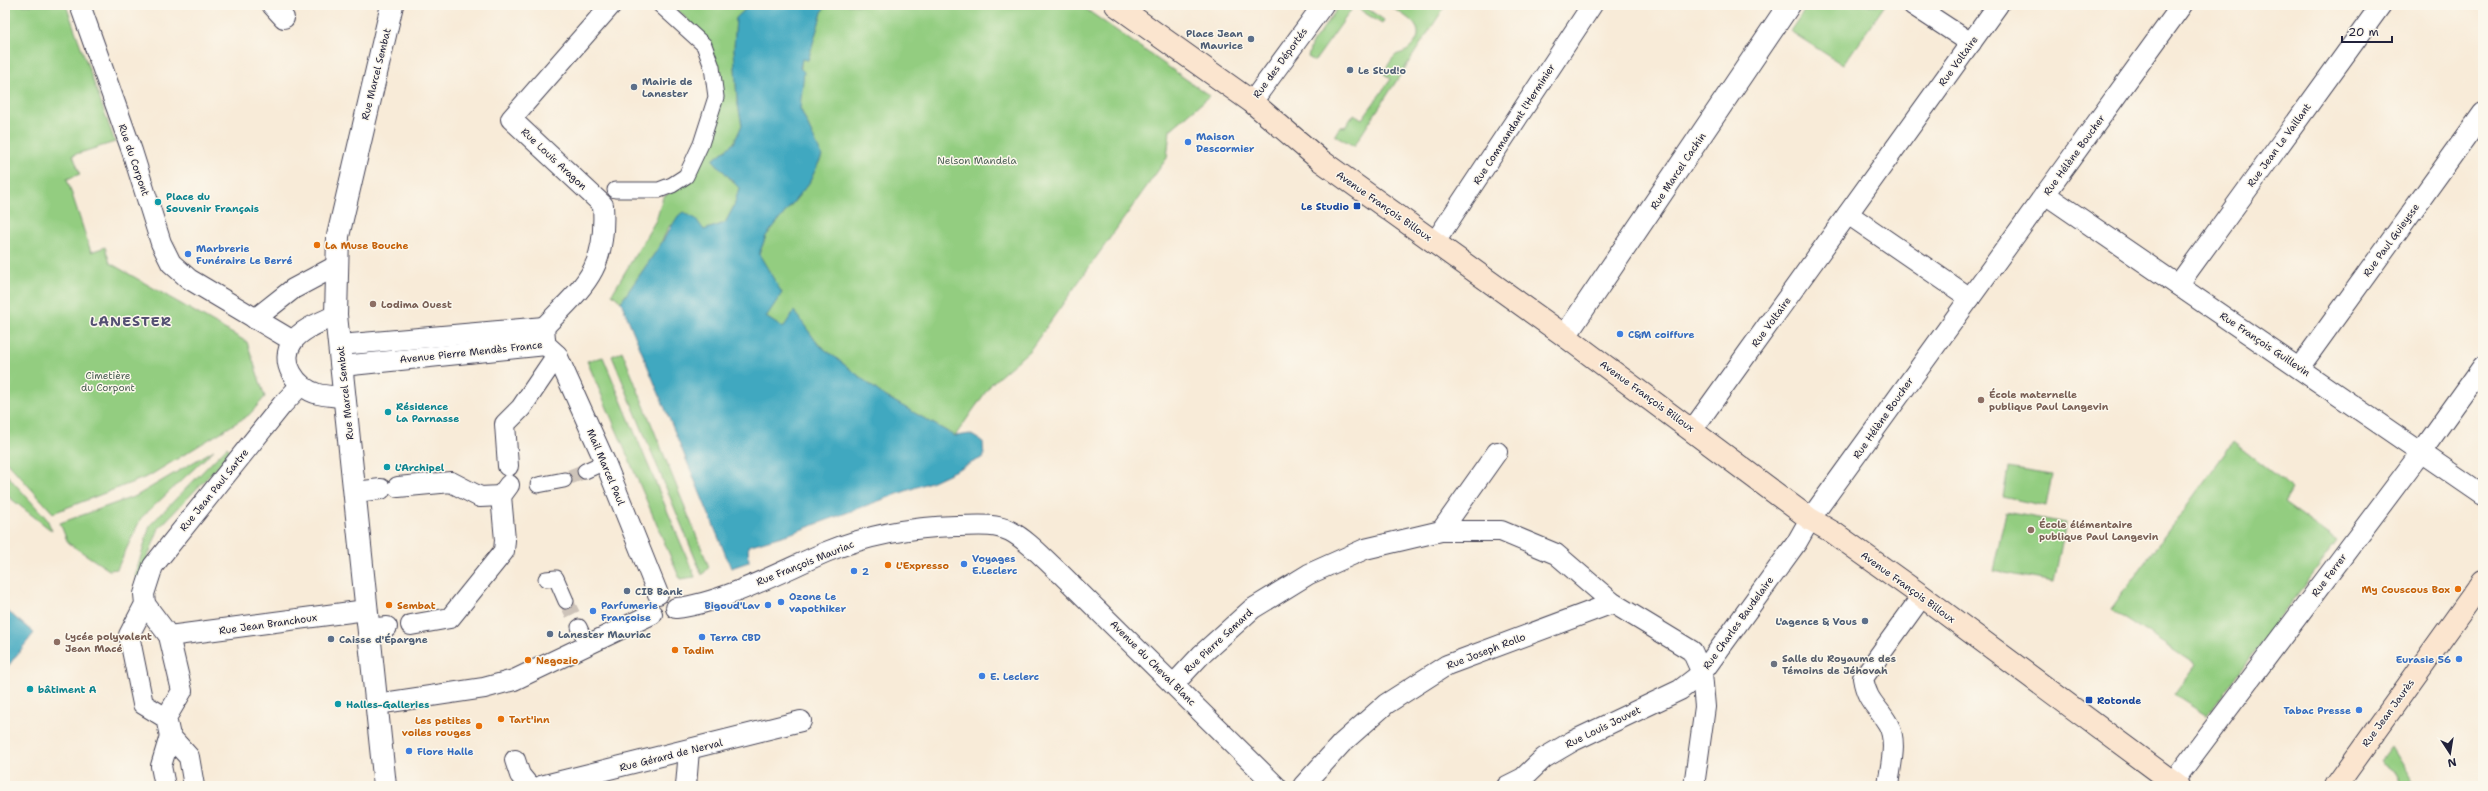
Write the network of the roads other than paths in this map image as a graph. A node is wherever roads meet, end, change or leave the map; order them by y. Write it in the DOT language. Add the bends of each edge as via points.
graph roads {
  1 [pos="80,5"];
  2 [pos="392,5"];
  3 [pos="611,5"];
  4 [pos="660,5"];
  5 [pos="1116,5"];
  6 [pos="1323,5"];
  7 [pos="1592,5"];
  8 [pos="1789,5"];
  9 [pos="1913,5"];
  10 [pos="1998,5"];
  11 [pos="2381,5"];
  12 [pos="2176,7"];
  13 [pos="1971,43"];
  14 [pos="1252,102"];
  15 [pos="2483,113"];
  16 [pos="2045,194"];
  17 [pos="609,198"];
  18 [pos="1848,214"];
  19 [pos="1435,242"];
  20 [pos="336,266"];
  21 [pos="2178,285"];
  22 [pos="1970,298"];
  23 [pos="336,315"];
  24 [pos="255,319"];
  25 [pos="1565,336"];
  26 [pos="293,341"];
  27 [pos="549,342"];
  28 [pos="341,356"];
  29 [pos="2483,366"];
  30 [pos="2299,368"];
  31 [pos="301,385"];
  32 [pos="345,398"];
  33 [pos="1693,429"];
  34 [pos="1497,452"];
  35 [pos="2422,452"];
  36 [pos="605,462"];
  37 [pos="508,466"];
  38 [pos="585,471"];
  39 [pos="564,480"];
  40 [pos="538,485"];
  41 [pos="355,492"];
  42 [pos="2483,495"];
  43 [pos="1810,519"];
  44 [pos="1441,531"];
  45 [pos="1027,543"];
  46 [pos="546,579"];
  47 [pos="2483,582"];
  48 [pos="658,594"];
  49 [pos="1922,596"];
  50 [pos="566,601"];
  51 [pos="1613,603"];
  52 [pos="145,604"];
  53 [pos="676,608"];
  54 [pos="652,614"];
  55 [pos="374,622"];
  56 [pos="411,625"];
  57 [pos="579,627"];
  58 [pos="169,636"];
  59 [pos="587,645"];
  60 [pos="1702,674"];
  61 [pos="1174,684"];
  62 [pos="377,704"];
  63 [pos="801,721"];
  64 [pos="168,727"];
  65 [pos="689,750"];
  66 [pos="515,760"];
  67 [pos="2176,784"];
  68 [pos="165,786"];
  69 [pos="194,786"];
  70 [pos="385,786"];
  71 [pos="529,786"];
  72 [pos="542,786"];
  73 [pos="686,786"];
  74 [pos="1276,786"];
  75 [pos="1303,786"];
  76 [pos="1508,786"];
  77 [pos="1694,786"];
  78 [pos="1888,786"];
  79 [pos="2336,786"];
  1 -- 24 [label="street, Rue du Corpont" via="132,151 161,243 171,263 188,279"];
  2 -- 20 [label="street, Rue Marcel Sembat" via="338,236"];
  3 -- 17 [label="street, Rue Louis Aragon" via="511,119"];
  4 -- 17 [label="street" via="704,45 712,67 716,97 701,144 686,176 658,190"];
  5 -- 14 [label="main road, Avenue François Billoux"];
  6 -- 14 [label="street, Rue des Déportés"];
  7 -- 19 [label="street, Rue Commandant l'Herminier"];
  8 -- 25 [label="street, Rue Marcel Cachin"];
  9 -- 13 [label="street"];
  10 -- 13 [label="street, Rue Voltaire"];
  11 -- 21 [label="street, Rue Jean Le Vaillant"];
  12 -- 16 [label="street, Rue Hélène Boucher"];
  13 -- 18 [label="street, Rue Voltaire"];
  14 -- 19 [label="main road, Avenue François Billoux" via="1320,160"];
  15 -- 30 [label="street, Rue Paul Guieysse"];
  16 -- 21 [label="street, Rue François Guillevin"];
  16 -- 22 [label="street, Rue Hélène Boucher"];
  17 -- 27 [label="street" via="598,264"];
  18 -- 22 [label="street"];
  18 -- 33 [label="street, Rue Voltaire"];
  19 -- 25 [label="main road, Avenue François Billoux"];
  20 -- 23 [label="street, Rue Marcel Sembat"];
  20 -- 24 [label="street" via="293,289"];
  21 -- 30 [label="street, Rue François Guillevin"];
  22 -- 43 [label="street, Rue Hélène Boucher"];
  23 -- 26 [label="street" via="304,331"];
  23 -- 28 [label="street, Rue Marcel Sembat"];
  24 -- 26 [label="street, Rue du Corpont"];
  25 -- 33 [label="main road, Avenue François Billoux"];
  26 -- 31 [label="street" via="288,358 291,376"];
  27 -- 28 [label="street, Avenue Pierre Mendès France"];
  27 -- 36 [label="street, Mail Marcel Paul"];
  27 -- 37 [label="street" via="521,408 505,424"];
  28 -- 32 [label="street, Rue Marcel Sembat"];
  29 -- 35 [label="street, Rue Ferrer"];
  30 -- 35 [label="street, Rue François Guillevin"];
  31 -- 32 [label="street" via="317,394"];
  31 -- 52 [label="street, Rue Jean Paul Sartre" via="282,405 154,566 144,594"];
  32 -- 41 [label="street, Rue Marcel Sembat"];
  33 -- 43 [label="main road, Avenue François Billoux"];
  34 -- 44 [label="street"];
  35 -- 42 [label="street, Rue François Guillevin"];
  35 -- 67 [label="street, Rue Ferrer"];
  36 -- 38 [label="street"];
  36 -- 48 [label="street, Mail Marcel Paul"];
  39 -- 40 [label="street"];
  41 -- 55 [label="street, Rue Marcel Sembat"];
  41 -- 56 [label="street" via="451,482 480,497 505,491 504,550 450,618"];
  43 -- 49 [label="main road, Avenue François Billoux" via="1834,533"];
  43 -- 60 [label="street, Rue Charles Baudelaire" via="1797,542"];
  44 -- 51 [label="street, Rue Pierre Semard" via="1500,531 1556,554"];
  44 -- 61 [label="street, Rue Pierre Semard" via="1366,549 1309,574 1252,609 1201,655"];
  45 -- 53 [label="street, Rue François Mauriac" via="1010,531 993,526 908,529 828,551 703,603"];
  45 -- 61 [label="street, Avenue du Cheval Blanc"];
  46 -- 50 [label="street" via="556,578"];
  47 -- 79 [label="main road, Rue Jean Jaurès"];
  48 -- 53 [label="street" via="670,595 675,600"];
  48 -- 54 [label="street" via="649,605"];
  49 -- 67 [label="main road, Avenue François Billoux"];
  49 -- 78 [label="street" via="1863,678 1866,694 1888,725 1893,741"];
  51 -- 60 [label="street, Rue Pierre Semard" via="1692,651"];
  51 -- 75 [label="street, Rue Joseph Rollo" via="1447,665 1386,704 1342,743"];
  52 -- 58 [label="street"];
  52 -- 64 [label="street, Rue Jean Paul Sartre" via="129,635 134,664 143,704"];
  53 -- 54 [label="street" via="668,619 662,620"];
  54 -- 59 [label="street"];
  55 -- 58 [label="street, Rue Jean Branchoux"];
  55 -- 62 [label="street, Rue Marcel Sembat"];
  57 -- 59 [label="street"];
  58 -- 64 [label="street" via="182,691"];
  59 -- 62 [label="street" via="514,680 484,688"];
  60 -- 76 [label="street, Rue Louis Jouvet" via="1680,690 1544,758 1523,778"];
  60 -- 77 [label="street, Rue Charles Baudelaire" via="1705,707"];
  61 -- 74 [label="street, Avenue du Cheval Blanc"];
  62 -- 70 [label="street, Rue Marcel Sembat"];
  63 -- 65 [label="street, Rue Gérard de Nerval"];
  64 -- 68 [label="street" via="161,766"];
  64 -- 69 [label="street, Rue Jean Paul Sartre" via="189,757"];
  65 -- 72 [label="street, Rue Gérard de Nerval"];
  65 -- 73 [label="street"];
  66 -- 71 [label="street" via="520,775"];
}
